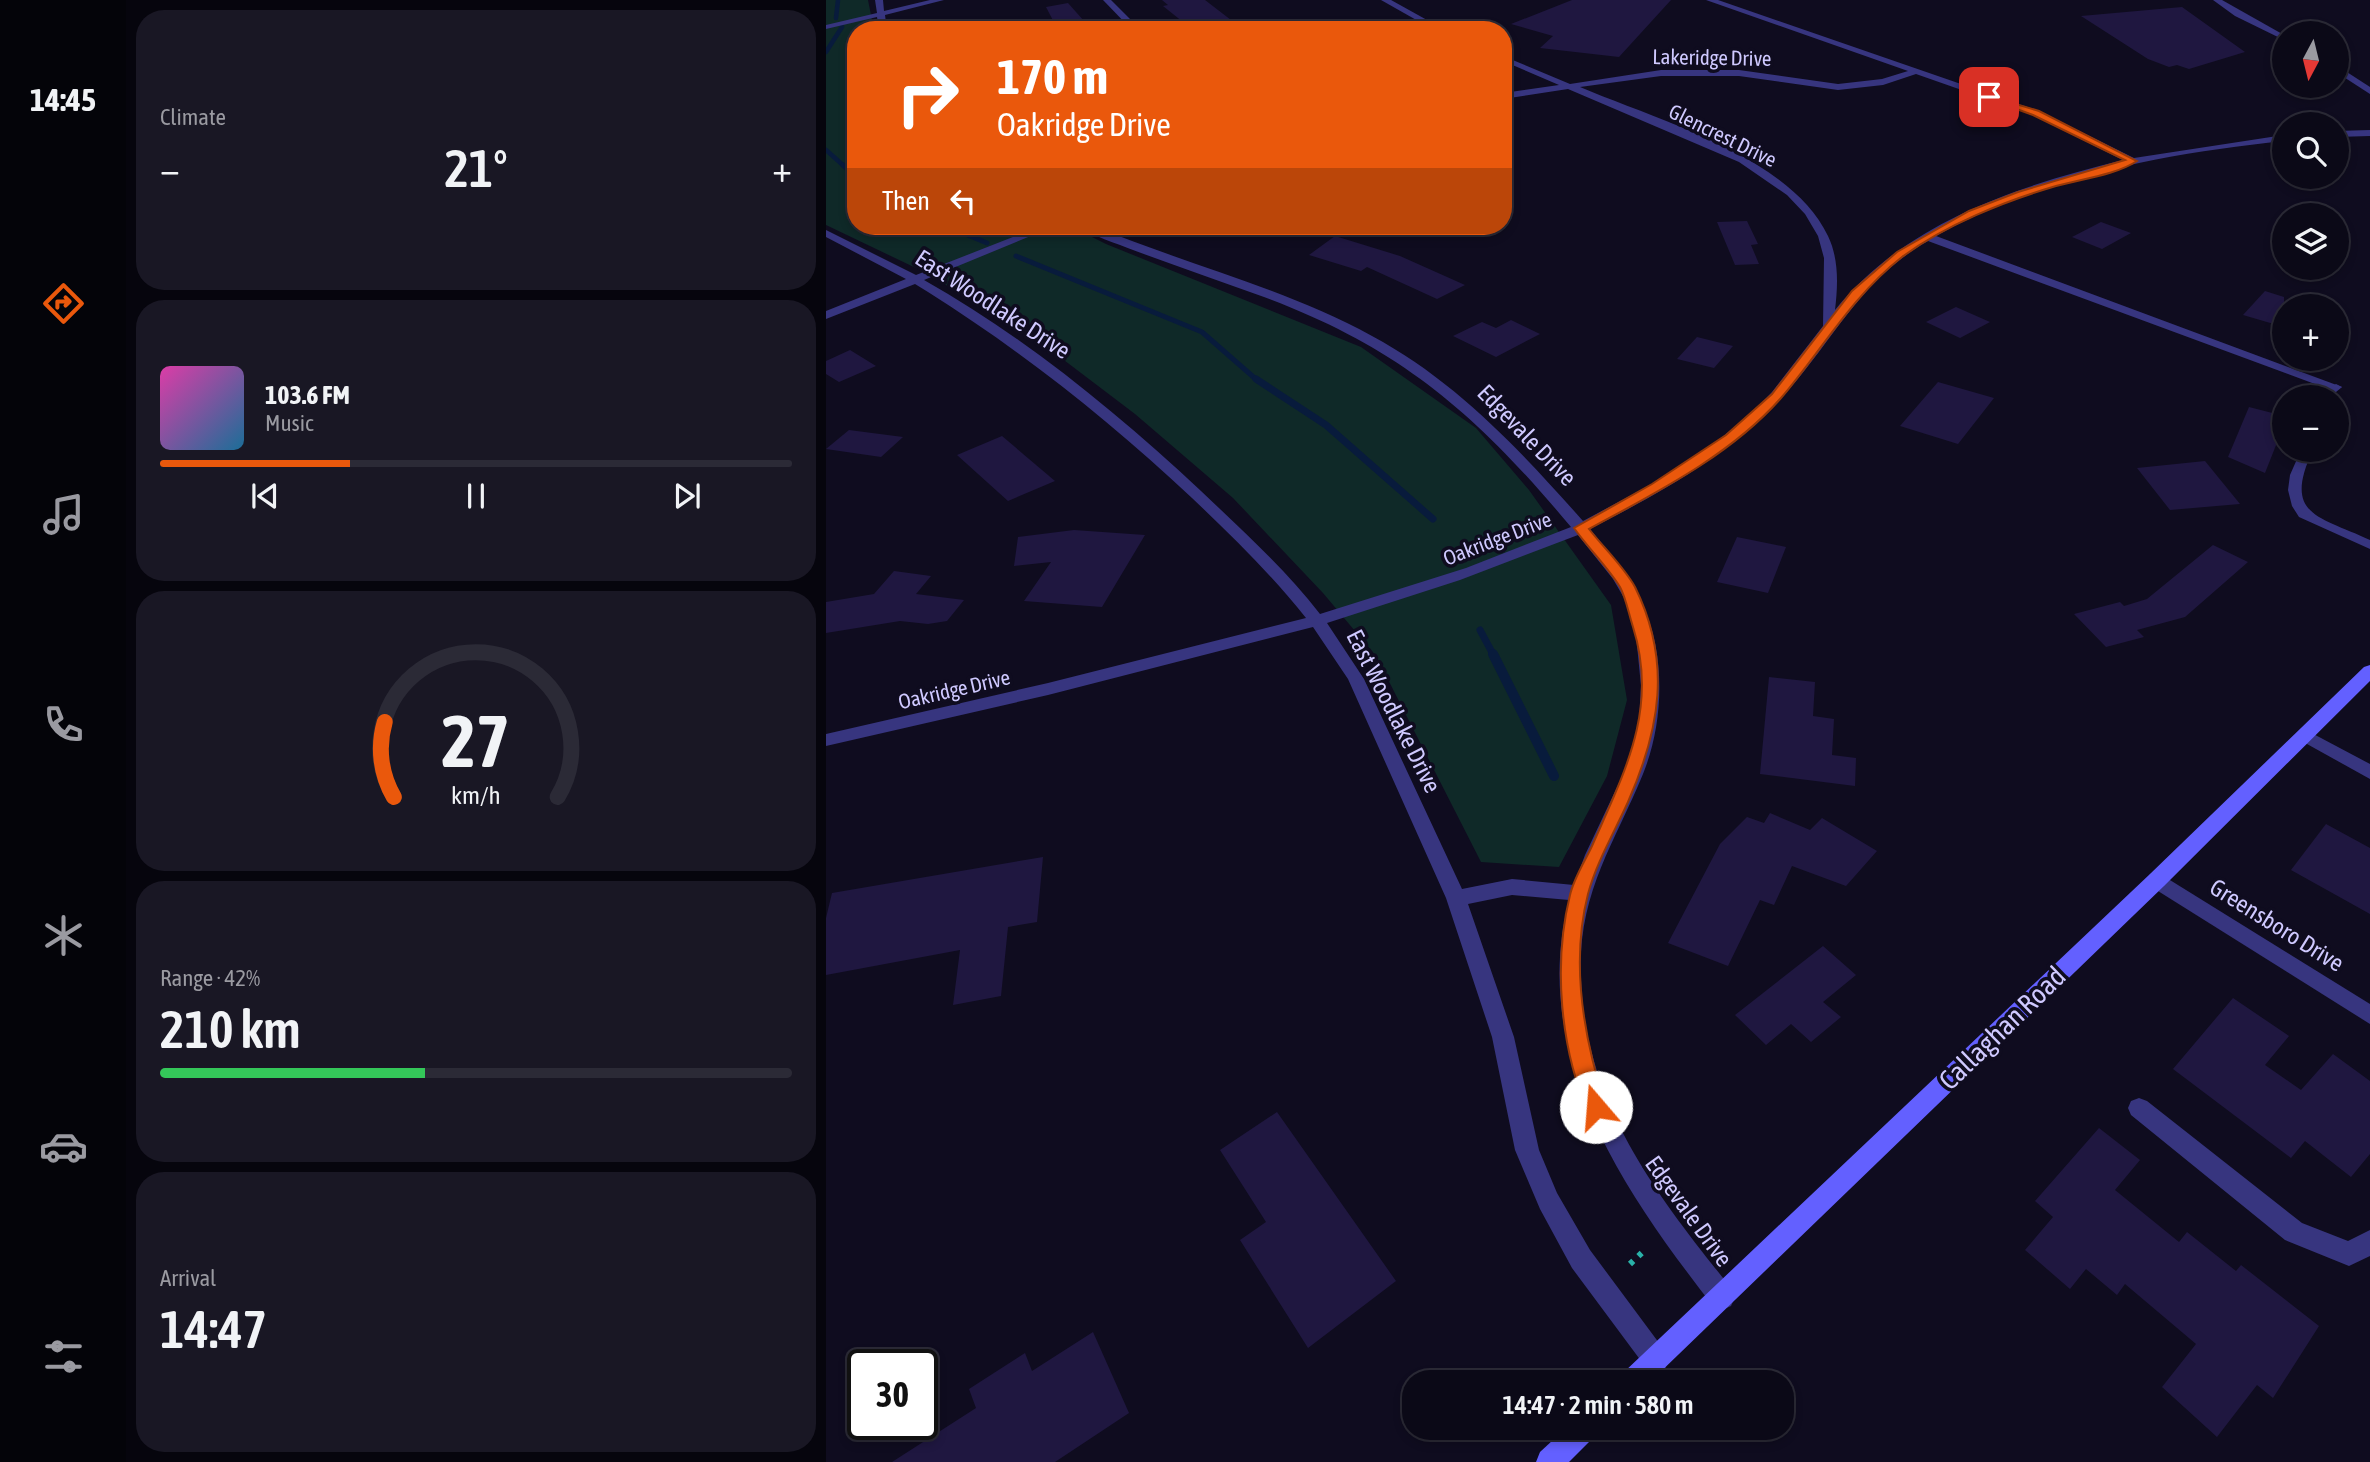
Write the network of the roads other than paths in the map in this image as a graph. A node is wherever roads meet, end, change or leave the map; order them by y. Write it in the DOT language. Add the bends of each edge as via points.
graph roads {
  1 [pos="879,0"];
  2 [pos="940,0"];
  3 [pos="1107,0"];
  4 [pos="1385,0"];
  5 [pos="1710,0"];
  6 [pos="2217,0"];
  7 [pos="880,14"];
  8 [pos="851,21"];
  9 [pos="881,21"];
  10 [pos="1128,21"];
  11 [pos="1424,21"];
  12 [pos="847,22"];
  13 [pos="826,27"];
  14 [pos="2272,32"];
  15 [pos="1512,62"];
  16 [pos="1919,71"];
  17 [pos="2349,77"];
  18 [pos="1569,86"];
  19 [pos="2370,91"];
  20 [pos="1512,95"];
  21 [pos="2370,133"];
  22 [pos="2349,134"];
  23 [pos="2272,139"];
  24 [pos="2133,161"];
  25 [pos="826,233"];
  26 [pos="1027,235"];
  27 [pos="1109,235"];
  28 [pos="1928,237"];
  29 [pos="913,280"];
  30 [pos="826,315"];
  31 [pos="1828,325"];
  32 [pos="2331,385"];
  33 [pos="2301,462"];
  34 [pos="1581,528"];
  35 [pos="2370,545"];
  36 [pos="1319,622"];
  37 [pos="2370,671"];
  38 [pos="2304,735"];
  39 [pos="826,740"];
  40 [pos="2370,772"];
  41 [pos="2157,880"];
  42 [pos="1580,893"];
  43 [pos="1456,898"];
  44 [pos="2370,1015"];
  45 [pos="2139,1108"];
  46 [pos="2370,1242"];
  47 [pos="1721,1297"];
  48 [pos="1656,1360"];
  49 [pos="1645,1370"];
  50 [pos="1573,1440"];
  51 [pos="1550,1462"];
  1 -- 7 [label="street"];
  2 -- 7 [label="street"];
  3 -- 10 [label="street"];
  4 -- 11 [label="street"];
  5 -- 16 [label="street"];
  6 -- 14 [label="street"];
  7 -- 8 [label="street"];
  7 -- 9 [label="street"];
  12 -- 13 [label="street"];
  15 -- 18 [label="street, Glencrest Drive"];
  16 -- 18 [label="street, Lakeridge Drive" via="1858,86 1716,72 1638,75"];
  16 -- 24 [label="street" via="2036,113"];
  17 -- 19 [label="street"];
  18 -- 20 [label="street, Lakeridge Drive"];
  18 -- 31 [label="street, Glencrest Drive" via="1741,160 1801,203 1815,219 1830,256"];
  21 -- 22 [label="street"];
  23 -- 24 [label="street, Oakridge Drive" via="2187,149"];
  24 -- 28 [label="street, Oakridge Drive" via="2021,194"];
  25 -- 29 [label="street, East Woodlake Drive"];
  26 -- 29 [label="street"];
  27 -- 34 [label="street, Edgevale Drive" via="1276,297 1347,328 1402,359 1458,398 1510,446"];
  28 -- 31 [label="street, Oakridge Drive" via="1876,274"];
  28 -- 32 [label="street"];
  29 -- 30 [label="street"];
  29 -- 36 [label="street, East Woodlake Drive" via="1068,382 1255,550"];
  31 -- 34 [label="street, Oakridge Drive" via="1776,396 1731,437 1656,487"];
  33 -- 35 [label="lane" via="2292,481 2297,506 2304,514"];
  34 -- 36 [label="street, Oakridge Drive" via="1508,559"];
  34 -- 42 [label="street, Edgevale Drive" via="1628,587 1647,649 1650,682 1640,755"];
  36 -- 39 [label="street, Oakridge Drive"];
  36 -- 43 [label="street, East Woodlake Drive" via="1356,678"];
  37 -- 38 [label="main road, Callaghan Road"];
  38 -- 40 [label="street"];
  38 -- 41 [label="main road, Callaghan Road"];
  41 -- 44 [label="street, Greensboro Drive"];
  41 -- 47 [label="main road, Callaghan Road"];
  42 -- 43 [label="street" via="1512,887"];
  42 -- 47 [label="street, Edgevale Drive" via="1570,981 1582,1064 1596,1107 1616,1151 1663,1223"];
  43 -- 48 [label="street, East Woodlake Drive" via="1503,1038 1527,1150 1548,1201 1581,1259"];
  45 -- 46 [label="street" via="2294,1232 2349,1254"];
  47 -- 48 [label="main road, Callaghan Road"];
  48 -- 49 [label="main road, Callaghan Road"];
  50 -- 51 [label="main road"];
}
